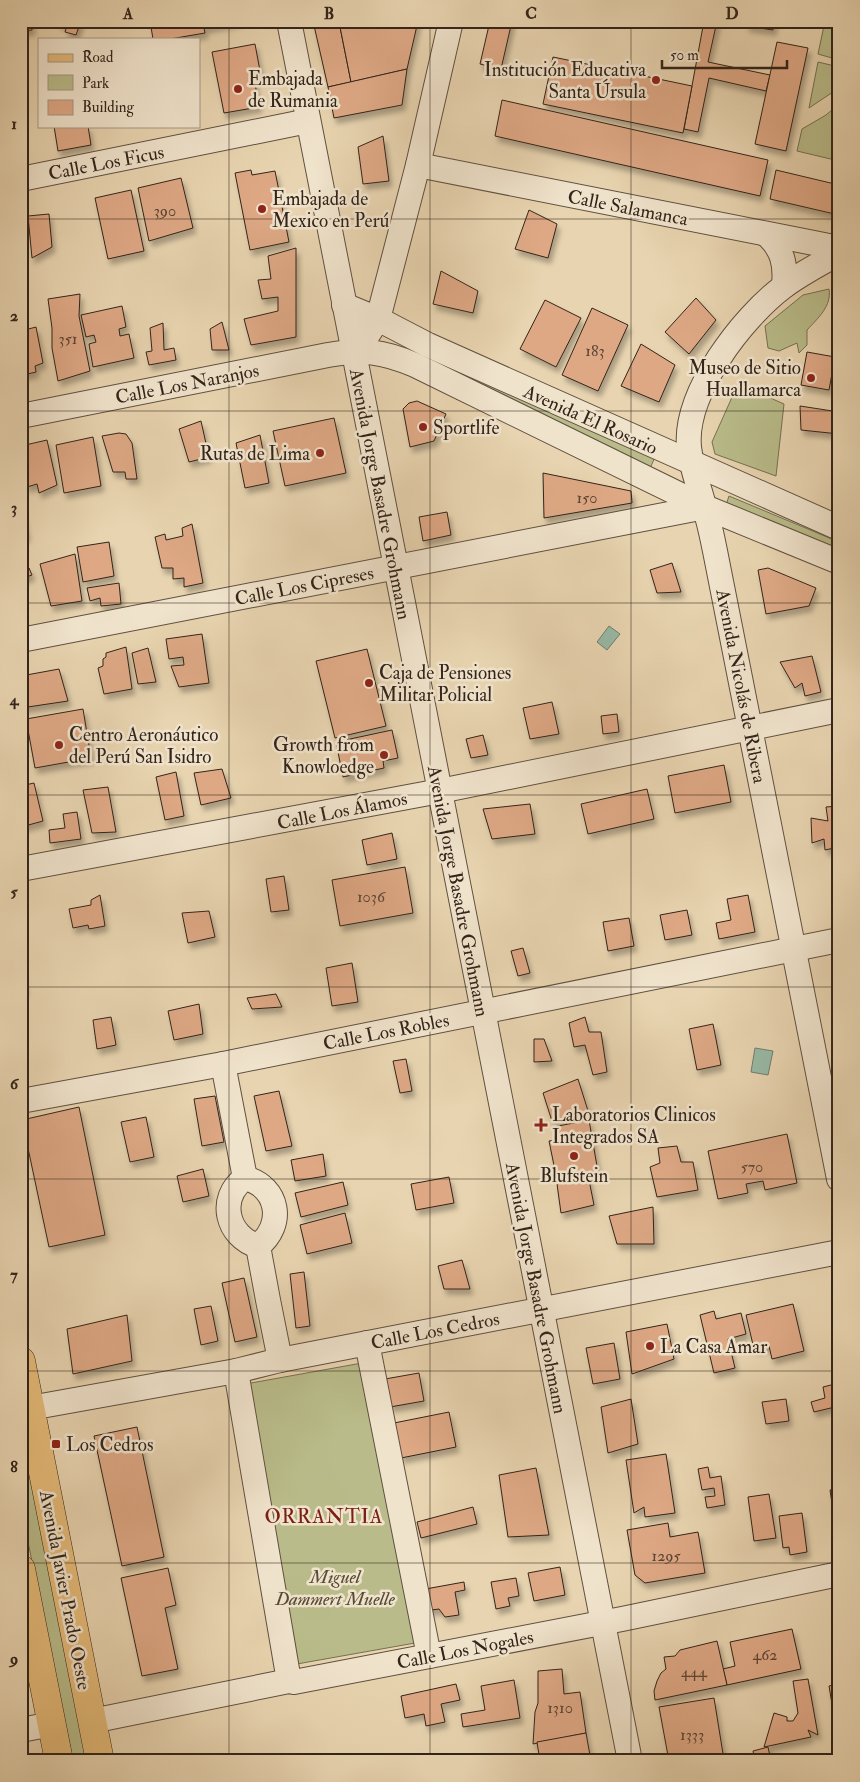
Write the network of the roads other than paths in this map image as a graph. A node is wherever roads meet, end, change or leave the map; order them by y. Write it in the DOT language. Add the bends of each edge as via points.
graph roads {
  1 [pos="289,21"];
  2 [pos="451,21"];
  3 [pos="308,122"];
  4 [pos="418,165"];
  5 [pos="21,180"];
  6 [pos="766,234"];
  7 [pos="839,248"];
  8 [pos="839,254"];
  9 [pos="784,286"];
  10 [pos="344,305"];
  11 [pos="378,319"];
  12 [pos="353,350"];
  13 [pos="21,416"];
  14 [pos="691,464"];
  15 [pos="705,507"];
  16 [pos="839,528"];
  17 [pos="839,562"];
  18 [pos="396,567"];
  19 [pos="21,640"];
  20 [pos="839,710"];
  21 [pos="750,728"];
  22 [pos="440,791"];
  23 [pos="21,870"];
  24 [pos="839,940"];
  25 [pos="794,948"];
  26 [pos="483,1011"];
  27 [pos="223,1064"];
  28 [pos="21,1101"];
  29 [pos="245,1178"];
  30 [pos="839,1179"];
  31 [pos="258,1246"];
  32 [pos="839,1252"];
  33 [pos="542,1310"];
  34 [pos="367,1343"];
  35 [pos="280,1360"];
  36 [pos="21,1361"];
  37 [pos="236,1371"];
  38 [pos="30,1408"];
  39 [pos="21,1569"];
  40 [pos="839,1574"];
  41 [pos="603,1622"];
  42 [pos="430,1656"];
  43 [pos="289,1681"];
  44 [pos="92,1721"];
  45 [pos="52,1724"];
  46 [pos="21,1730"];
  47 [pos="59,1761"];
  48 [pos="100,1761"];
  49 [pos="630,1761"];
  1 -- 3 [label="street, Avenida Jorge Basadre Grohmann"];
  2 -- 4 [label="street"];
  3 -- 5 [label="street, Calle Los Ficus"];
  3 -- 10 [label="street, Avenida Jorge Basadre Grohmann"];
  4 -- 6 [label="street, Calle Salamanca"];
  4 -- 11 [label="street"];
  6 -- 7 [label="street, Calle Salamanca"];
  6 -- 9 [label="street" via="783,257"];
  8 -- 9 [label="street, Avenida Nicolás de Ribera"];
  9 -- 14 [label="street, Avenida Nicolás de Ribera" via="739,330 701,390 691,418"];
  10 -- 11 [label="street, Avenida El Rosario"];
  10 -- 12 [label="street, Avenida Jorge Basadre Grohmann"];
  11 -- 12 [label="street"];
  11 -- 14 [label="street, Avenida El Rosario" via="428,346"];
  12 -- 13 [label="street, Calle Los Naranjos"];
  12 -- 15 [label="street, Avenida El Rosario" via="379,352 401,359"];
  12 -- 18 [label="street, Avenida Jorge Basadre Grohmann"];
  14 -- 15 [label="street, Avenida Nicolás de Ribera"];
  14 -- 16 [label="street, Avenida El Rosario"];
  15 -- 17 [label="street, Avenida El Rosario"];
  15 -- 18 [label="street, Calle Los Cipreses"];
  15 -- 21 [label="street, Avenida Nicolás de Ribera"];
  18 -- 19 [label="street, Calle Los Cipreses"];
  18 -- 22 [label="street, Avenida Jorge Basadre Grohmann"];
  20 -- 21 [label="street, Calle Los Álamos"];
  21 -- 22 [label="street, Calle Los Álamos"];
  21 -- 25 [label="street, Avenida Nicolás de Ribera"];
  22 -- 23 [label="street, Calle Los Álamos"];
  22 -- 26 [label="street, Avenida Jorge Basadre Grohmann"];
  24 -- 25 [label="street, Calle Los Robles"];
  25 -- 26 [label="street, Calle Los Robles"];
  25 -- 30 [label="street, Avenida Nicolás de Ribera"];
  26 -- 27 [label="street, Calle Los Robles"];
  26 -- 33 [label="street, Avenida Jorge Basadre Grohmann"];
  27 -- 28 [label="street, Calle Los Robles"];
  27 -- 29 [label="street"];
  29 -- 31 [label="street" via="232,1192 229,1216 240,1236"];
  29 -- 31 [label="street" via="263,1186 274,1207 272,1230"];
  31 -- 35 [label="street"];
  32 -- 33 [label="street, Calle Los Cedros"];
  33 -- 34 [label="street, Calle Los Cedros"];
  33 -- 41 [label="street, Avenida Jorge Basadre Grohmann"];
  34 -- 35 [label="street, Calle Los Cedros"];
  34 -- 42 [label="street"];
  35 -- 37 [label="street, Calle Los Cedros"];
  36 -- 38 [label="main road, Avenida Javier Prado Oeste"];
  37 -- 38 [label="street, Calle Los Cedros"];
  37 -- 43 [label="street"];
  38 -- 44 [label="main road, Avenida Javier Prado Oeste"];
  39 -- 45 [label="main road"];
  40 -- 41 [label="street, Calle Los Nogales"];
  41 -- 42 [label="street, Calle Los Nogales"];
  41 -- 49 [label="street, Avenida Jorge Basadre Grohmann"];
  42 -- 43 [label="street, Calle Los Nogales"];
  43 -- 44 [label="street, Calle Los Nogales"];
  44 -- 48 [label="main road, Avenida Javier Prado Oeste"];
  45 -- 46 [label="street"];
  45 -- 47 [label="main road"];
}
